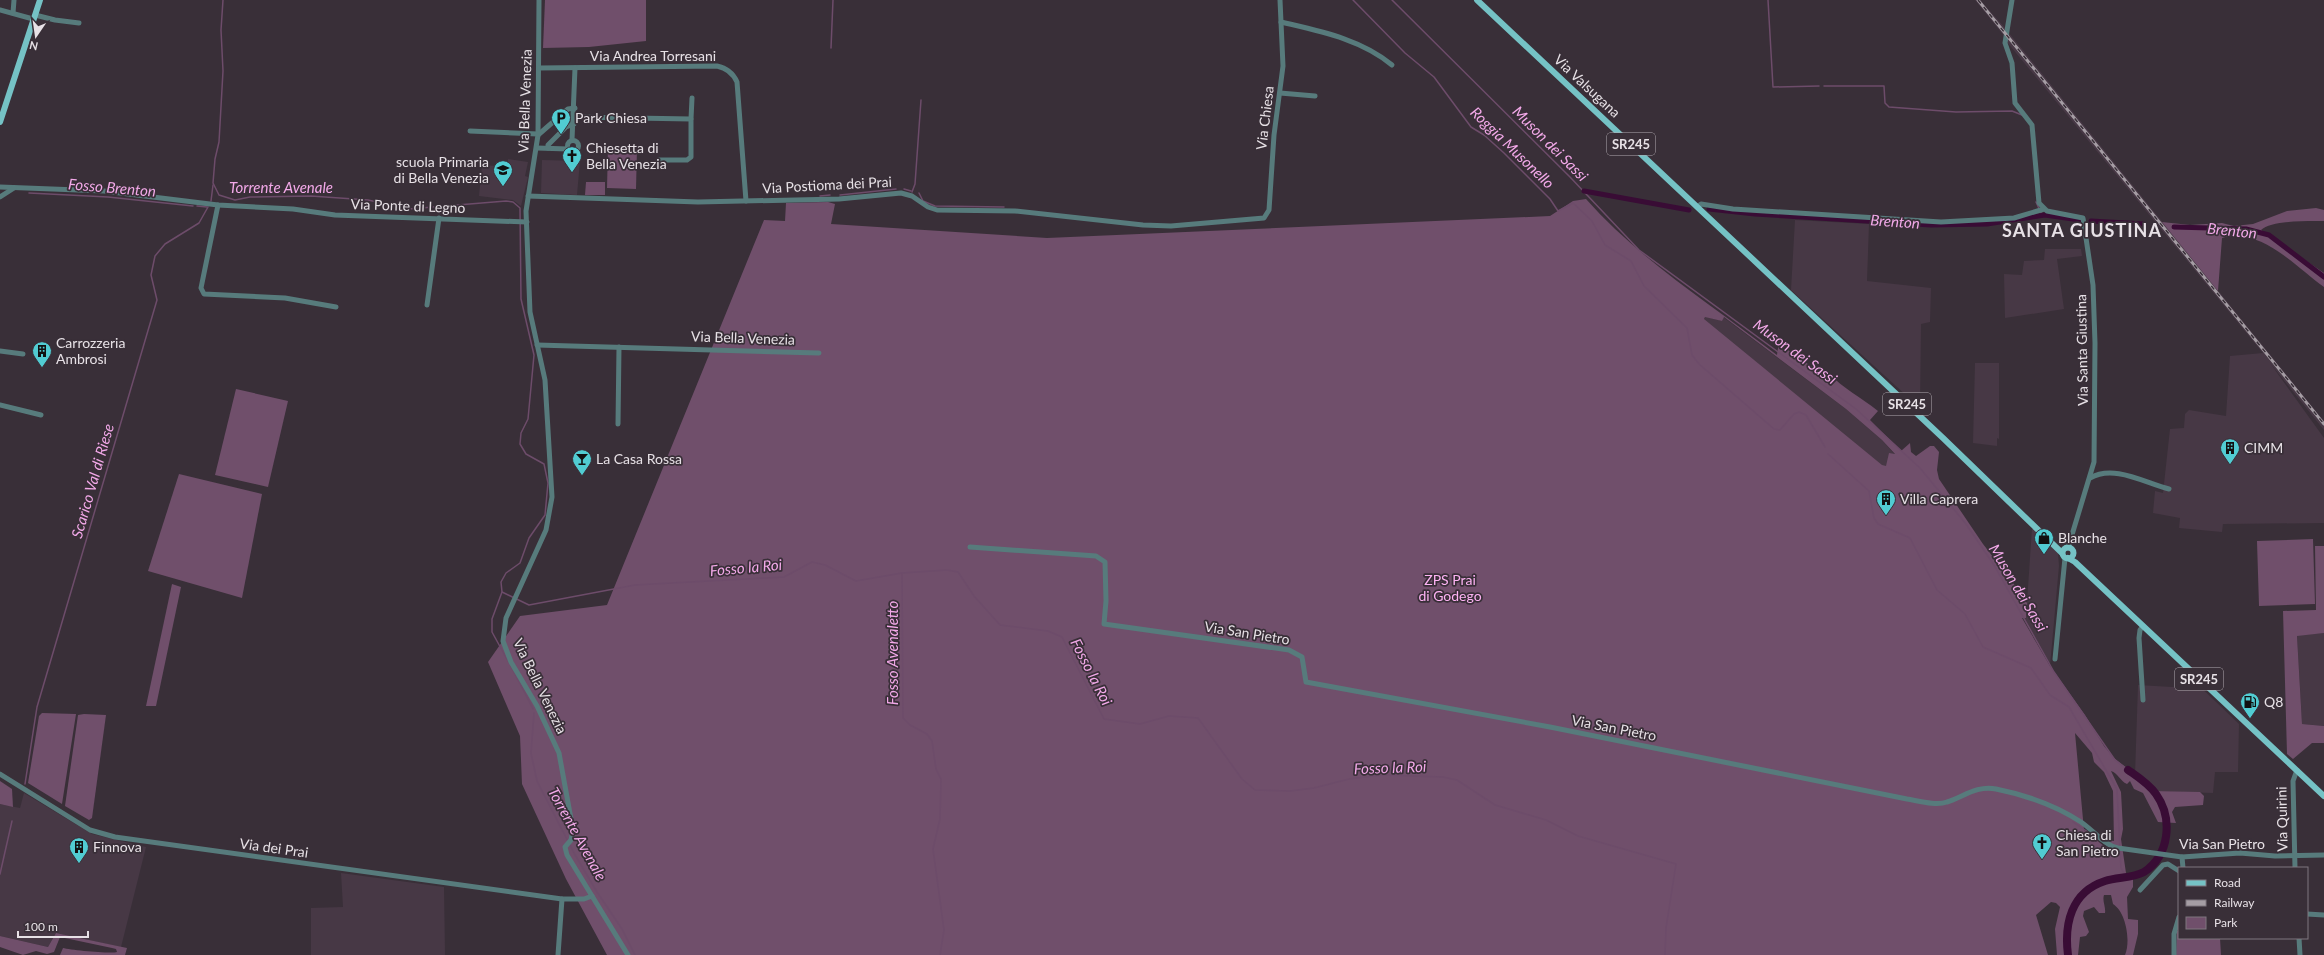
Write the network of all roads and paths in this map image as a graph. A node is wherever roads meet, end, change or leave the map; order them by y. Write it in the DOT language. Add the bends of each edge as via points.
graph roads {
  1 [pos="14,0"];
  2 [pos="40,0"];
  3 [pos="539,0"];
  4 [pos="1280,0"];
  5 [pos="1477,0"];
  6 [pos="2012,0"];
  7 [pos="0,10"];
  8 [pos="13,13"];
  9 [pos="34,17"];
  10 [pos="1281,22"];
  11 [pos="79,23"];
  12 [pos="1392,65"];
  13 [pos="539,68"];
  14 [pos="575,68"];
  15 [pos="1280,93"];
  16 [pos="1315,96"];
  17 [pos="692,98"];
  18 [pos="575,108"];
  19 [pos="575,117"];
  20 [pos="691,119"];
  21 [pos="0,122"];
  22 [pos="574,124"];
  23 [pos="470,131"];
  24 [pos="538,135"];
  25 [pos="572,140"];
  26 [pos="537,148"];
  27 [pos="548,148"];
  28 [pos="568,149"];
  29 [pos="659,160"];
  30 [pos="0,187"];
  31 [pos="15,188"];
  32 [pos="528,196"];
  33 [pos="0,197"];
  34 [pos="746,201"];
  35 [pos="218,205"];
  36 [pos="1697,207"];
  37 [pos="2041,211"];
  38 [pos="1266,216"];
  39 [pos="439,218"];
  40 [pos="526,222"];
  41 [pos="1784,289"];
  42 [pos="428,305"];
  43 [pos="336,307"];
  44 [pos="537,345"];
  45 [pos="619,347"];
  46 [pos="0,351"];
  47 [pos="819,353"];
  48 [pos="23,354"];
  49 [pos="0,405"];
  50 [pos="41,415"];
  51 [pos="618,424"];
  52 [pos="2090,478"];
  53 [pos="2170,489"];
  54 [pos="970,547"];
  55 [pos="2067,554"];
  56 [pos="2143,626"];
  57 [pos="2055,659"];
  58 [pos="2143,700"];
  59 [pos="2297,770"];
  60 [pos="0,774"];
  61 [pos="2324,796"];
  62 [pos="2294,855"];
  63 [pos="2324,855"];
  64 [pos="2182,858"];
  65 [pos="2183,867"];
  66 [pos="2295,867"];
  67 [pos="2178,870"];
  68 [pos="2140,890"];
  69 [pos="592,896"];
  70 [pos="562,899"];
  71 [pos="2308,914"];
  72 [pos="2324,915"];
  73 [pos="2178,924"];
  74 [pos="2299,939"];
  75 [pos="558,955"];
  76 [pos="628,955"];
  77 [pos="2174,955"];
  78 [pos="2300,955"];
  1 -- 8 [label="street"];
  2 -- 9 [label="main road"];
  3 -- 13 [label="street, Via Bella Venezia"];
  4 -- 10 [label="street, Via Chiesa"];
  5 -- 36 [label="main road, Via Valsugana / SR245"];
  6 -- 37 [label="street" via="2005,43 2012,62 2015,103 2032,125 2037,198"];
  7 -- 8 [label="street"];
  8 -- 9 [label="street"];
  9 -- 11 [label="street"];
  9 -- 21 [label="main road"];
  10 -- 12 [label="street" via="1345,39 1373,52"];
  10 -- 15 [label="street, Via Chiesa" via="1283,60"];
  13 -- 14 [label="street, Via Andrea Torresani"];
  13 -- 24 [label="street, Via Bella Venezia"];
  14 -- 18 [label="street"];
  14 -- 34 [label="street, Via Andrea Torresani" via="717,66 729,71 737,82"];
  15 -- 16 [label="street"];
  15 -- 38 [label="street, Via Chiesa" via="1274,135 1269,210"];
  17 -- 20 [label="street"];
  18 -- 19 [label="street"];
  18 -- 24 [label="street" via="568,109"];
  19 -- 20 [label="street"];
  19 -- 22 [label="street"];
  20 -- 29 [label="street" via="691,157 687,160"];
  22 -- 25 [label="street"];
  22 -- 27 [label="street" via="566,127"];
  23 -- 24 [label="street"];
  24 -- 26 [label="street, Via Bella Venezia"];
  25 -- 28 [label="street" via="568,144"];
  25 -- 28 [label="street" via="577,142 577,149"];
  26 -- 27 [label="street"];
  26 -- 32 [label="street, Via Bella Venezia"];
  27 -- 28 [label="street"];
  30 -- 31 [label="street, Via Ponte di Legno"];
  31 -- 33 [label="street"];
  31 -- 35 [label="street, Via Ponte di Legno" via="111,192"];
  32 -- 34 [label="street, Via Postioma dei Prai" via="658,202"];
  32 -- 40 [label="street, Via Bella Venezia"];
  34 -- 38 [label="street, Via Postioma dei Prai" via="839,199 901,193 937,210 1015,211 1125,224 1171,226"];
  35 -- 39 [label="street, Via Ponte di Legno" via="293,209 335,215"];
  35 -- 43 [label="street" via="201,288 204,294 285,298"];
  36 -- 37 [label="street" via="1701,204 1733,209 1941,222 1991,221"];
  36 -- 41 [label="main road, Via Valsugana / SR245"];
  37 -- 52 [label="street, Via Santa Giustina" via="2081,216 2084,223 2093,285 2095,343 2094,462"];
  39 -- 40 [label="street, Via Ponte di Legno"];
  39 -- 42 [label="street"];
  40 -- 44 [label="street, Via Bella Venezia" via="530,312"];
  41 -- 55 [label="main road, SR245 / SR245"];
  44 -- 45 [label="street, Via Bella Venezia"];
  44 -- 69 [label="street, Via Bella Venezia" via="546,388 552,507 546,530 505,624 503,641 511,662 537,707 559,753 573,830 567,855"];
  45 -- 47 [label="street, Via Bella Venezia"];
  45 -- 51 [label="street"];
  46 -- 48 [label="street"];
  49 -- 50 [label="street"];
  52 -- 53 [label="street" via="2099,472 2121,474"];
  52 -- 55 [label="street, Via Santa Giustina"];
  54 -- 64 [label="street, Via San Pietro" via="1096,556 1105,562 1104,624 1290,650 1302,657 1306,682 1550,727 1907,799 1945,803 1980,789 1994,788 2036,799 2053,807 2082,822 2110,845"];
  55 -- 56 [label="main road, SR245 / SR245"];
  55 -- 57 [label="street, Via Santa Giustina"];
  56 -- 58 [label="street" via="2140,630"];
  56 -- 59 [label="main road, SR245 / SR245"];
  59 -- 61 [label="main road, SR245 / SR245"];
  59 -- 62 [label="street, Via Quirini" via="2293,781"];
  60 -- 70 [label="street, Via dei Prai" via="98,833 294,863"];
  62 -- 63 [label="street, Via San Pietro"];
  62 -- 64 [label="street, Via San Pietro" via="2240,853"];
  62 -- 66 [label="street, Via Quirini"];
  64 -- 65 [label="street"];
  67 -- 68 [label="street" via="2168,864 2163,865"];
  69 -- 70 [label="street, Via dei Prai" via="584,899"];
  69 -- 76 [label="street, Via Bella Venezia"];
  70 -- 75 [label="street"];
  71 -- 72 [label="street"];
  73 -- 77 [label="street" via="2174,934"];
  74 -- 78 [label="street"];
}
